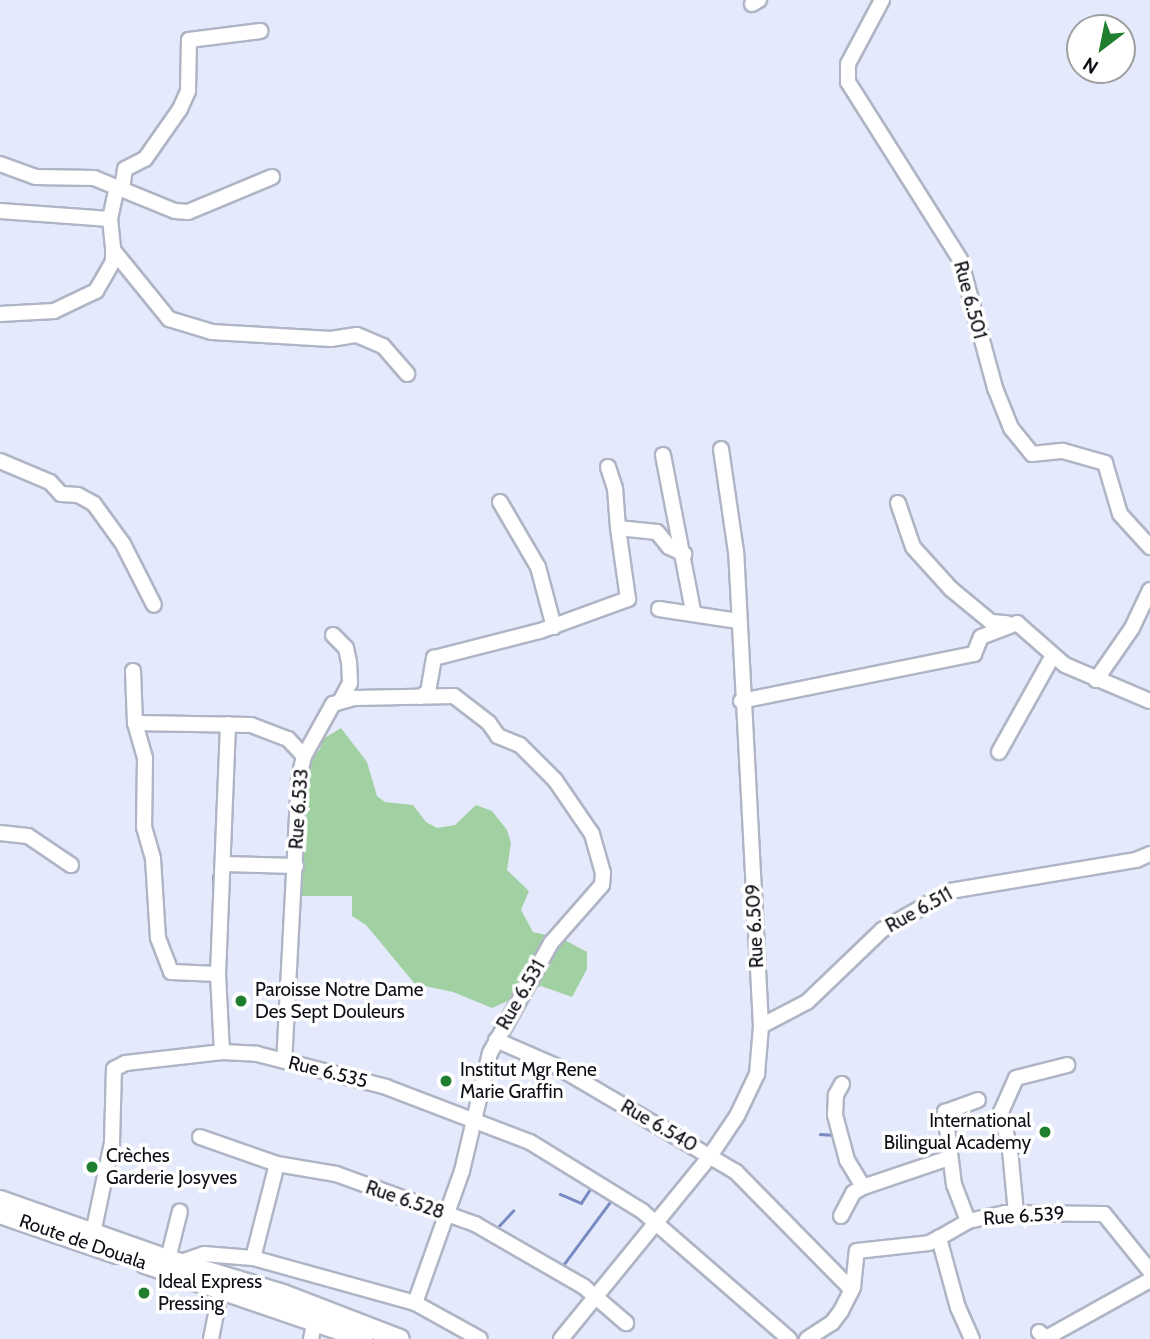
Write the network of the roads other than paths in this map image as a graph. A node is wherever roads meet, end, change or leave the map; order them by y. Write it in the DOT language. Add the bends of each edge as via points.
graph roads {
  1 [pos="882,0"];
  2 [pos="260,31"];
  3 [pos="0,164"];
  4 [pos="272,177"];
  5 [pos="119,188"];
  6 [pos="0,211"];
  7 [pos="110,219"];
  8 [pos="113,250"];
  9 [pos="0,314"];
  10 [pos="407,374"];
  11 [pos="721,449"];
  12 [pos="663,455"];
  13 [pos="0,461"];
  14 [pos="608,467"];
  15 [pos="500,502"];
  16 [pos="898,503"];
  17 [pos="618,528"];
  18 [pos="1150,547"];
  19 [pos="684,554"];
  20 [pos="1150,590"];
  21 [pos="154,605"];
  22 [pos="659,609"];
  23 [pos="693,611"];
  24 [pos="738,621"];
  25 [pos="1008,623"];
  26 [pos="554,627"];
  27 [pos="333,635"];
  28 [pos="1052,657"];
  29 [pos="133,671"];
  30 [pos="1096,680"];
  31 [pos="419,697"];
  32 [pos="341,701"];
  33 [pos="741,701"];
  34 [pos="1150,701"];
  35 [pos="135,723"];
  36 [pos="228,724"];
  37 [pos="999,752"];
  38 [pos="304,756"];
  39 [pos="0,833"];
  40 [pos="1150,854"];
  41 [pos="223,864"];
  42 [pos="71,866"];
  43 [pos="296,866"];
  44 [pos="218,974"];
  45 [pos="761,1026"];
  46 [pos="496,1040"];
  47 [pos="222,1052"];
  48 [pos="284,1062"];
  49 [pos="1067,1065"];
  50 [pos="842,1084"];
  51 [pos="978,1100"];
  52 [pos="472,1119"];
  53 [pos="200,1137"];
  54 [pos="710,1156"];
  55 [pos="949,1158"];
  56 [pos="277,1164"];
  57 [pos="863,1187"];
  58 [pos="180,1211"];
  59 [pos="1,1212"];
  60 [pos="1016,1213"];
  61 [pos="447,1215"];
  62 [pos="841,1216"];
  63 [pos="968,1221"];
  64 [pos="656,1222"];
  65 [pos="93,1233"];
  66 [pos="939,1238"];
  67 [pos="253,1258"];
  68 [pos="175,1266"];
  69 [pos="1150,1271"];
  70 [pos="1150,1280"];
  71 [pos="221,1288"];
  72 [pos="852,1290"];
  73 [pos="596,1296"];
  74 [pos="415,1303"];
  75 [pos="315,1320"];
  76 [pos="625,1323"];
  77 [pos="1039,1332"];
  78 [pos="211,1339"];
  79 [pos="311,1339"];
  80 [pos="365,1339"];
  81 [pos="400,1339"];
  82 [pos="480,1339"];
  83 [pos="561,1339"];
  84 [pos="789,1339"];
  85 [pos="807,1339"];
  86 [pos="972,1339"];
  1 -- 18 [label="street, Rue 6.501" via="848,64 848,82 960,259 984,352 1011,428 1032,454 1063,451 1105,463 1120,514"];
  2 -- 5 [label="street" via="189,40 184,100 145,159 125,169"];
  3 -- 5 [label="street" via="35,177 94,178"];
  4 -- 5 [label="street" via="188,212"];
  5 -- 7 [label="street"];
  6 -- 7 [label="street"];
  7 -- 8 [label="street"];
  8 -- 9 [label="street" via="113,262 96,291 54,311"];
  8 -- 10 [label="street" via="169,319 212,332 331,340 357,335 383,346"];
  11 -- 24 [label="street, Rue 6.509" via="736,552"];
  12 -- 19 [label="street"];
  13 -- 21 [label="street" via="50,482 61,494 78,495 94,504 122,544"];
  14 -- 17 [label="street" via="615,488"];
  15 -- 26 [label="street" via="538,567"];
  16 -- 25 [label="street" via="913,547 951,589 991,622"];
  17 -- 19 [label="street" via="657,532 669,547"];
  17 -- 26 [label="street" via="628,599"];
  19 -- 23 [label="street"];
  20 -- 30 [label="street" via="1132,628"];
  22 -- 23 [label="street"];
  23 -- 24 [label="street"];
  24 -- 33 [label="street, Rue 6.509"];
  25 -- 28 [label="street" via="1023,626"];
  25 -- 33 [label="street" via="981,637 974,654"];
  26 -- 31 [label="street" via="434,658 428,692"];
  27 -- 32 [label="street" via="346,648 349,662 349,683"];
  28 -- 30 [label="street"];
  28 -- 37 [label="street"];
  29 -- 35 [label="street"];
  30 -- 34 [label="street"];
  31 -- 32 [label="street"];
  31 -- 46 [label="street, Rue 6.531" via="454,696 489,723 498,736 520,745 555,780 592,834 603,873 594,897 551,943"];
  32 -- 38 [label="street, Rue 6.533" via="333,704"];
  33 -- 45 [label="street, Rue 6.509"];
  35 -- 36 [label="street"];
  35 -- 44 [label="street" via="145,758 144,827 153,859 154,914 166,967 177,974"];
  36 -- 38 [label="street" via="251,725 288,739"];
  36 -- 41 [label="street"];
  38 -- 43 [label="street, Rue 6.533"];
  39 -- 42 [label="street" via="27,835"];
  40 -- 45 [label="street, Rue 6.511" via="1136,860 969,885 942,894 882,930 807,1002"];
  41 -- 43 [label="street"];
  41 -- 44 [label="street"];
  43 -- 48 [label="street, Rue 6.533"];
  44 -- 47 [label="street"];
  45 -- 54 [label="street, Rue 6.509" via="752,1089"];
  46 -- 52 [label="street, Rue 6.531"];
  46 -- 54 [label="street, Rue 6.540" via="556,1066"];
  47 -- 48 [label="street, Rue 6.535" via="241,1051"];
  47 -- 65 [label="street, Rue 6.535" via="126,1063 114,1069 112,1143"];
  48 -- 52 [label="street, Rue 6.535" via="386,1087"];
  49 -- 60 [label="street" via="1016,1079 1001,1112"];
  50 -- 57 [label="street" via="835,1115 847,1160"];
  51 -- 55 [label="street" via="945,1112"];
  52 -- 61 [label="street, Rue 6.531" via="470,1145"];
  52 -- 64 [label="street, Rue 6.535" via="553,1154"];
  53 -- 56 [label="street, Rue 6.528"];
  54 -- 64 [label="street, Rue 6.509"];
  54 -- 72 [label="street, Rue 6.540" via="758,1190"];
  55 -- 57 [label="street"];
  55 -- 63 [label="street"];
  56 -- 61 [label="street, Rue 6.528" via="336,1174"];
  56 -- 67 [label="street"];
  57 -- 62 [label="street" via="846,1202"];
  58 -- 68 [label="street"];
  59 -- 65 [label="main road"];
  59 -- 68 [label="main road, Route de Douala"];
  60 -- 63 [label="street, Rue 6.539"];
  60 -- 69 [label="street, Rue 6.539" via="1110,1217"];
  61 -- 73 [label="street, Rue 6.528" via="491,1232"];
  61 -- 74 [label="street, Rue 6.531"];
  63 -- 66 [label="street, Rue 6.539"];
  64 -- 73 [label="street, Rue 6.509"];
  64 -- 84 [label="street, Rue 6.535"];
  65 -- 68 [label="main road"];
  66 -- 72 [label="street, Rue 6.539" via="929,1243 860,1249"];
  66 -- 86 [label="street" via="958,1308"];
  67 -- 68 [label="street" via="204,1254"];
  67 -- 74 [label="street"];
  68 -- 71 [label="main road, Route de Douala"];
  68 -- 81 [label="main road" via="283,1294"];
  70 -- 77 [label="street" via="1046,1338"];
  71 -- 75 [label="main road, Route de Douala"];
  71 -- 78 [label="street"];
  72 -- 85 [label="street" via="832,1323"];
  73 -- 76 [label="street, Rue 6.528"];
  73 -- 83 [label="street, Rue 6.509"];
  74 -- 82 [label="street"];
  75 -- 79 [label="street"];
  75 -- 80 [label="main road, Route de Douala"];
}
